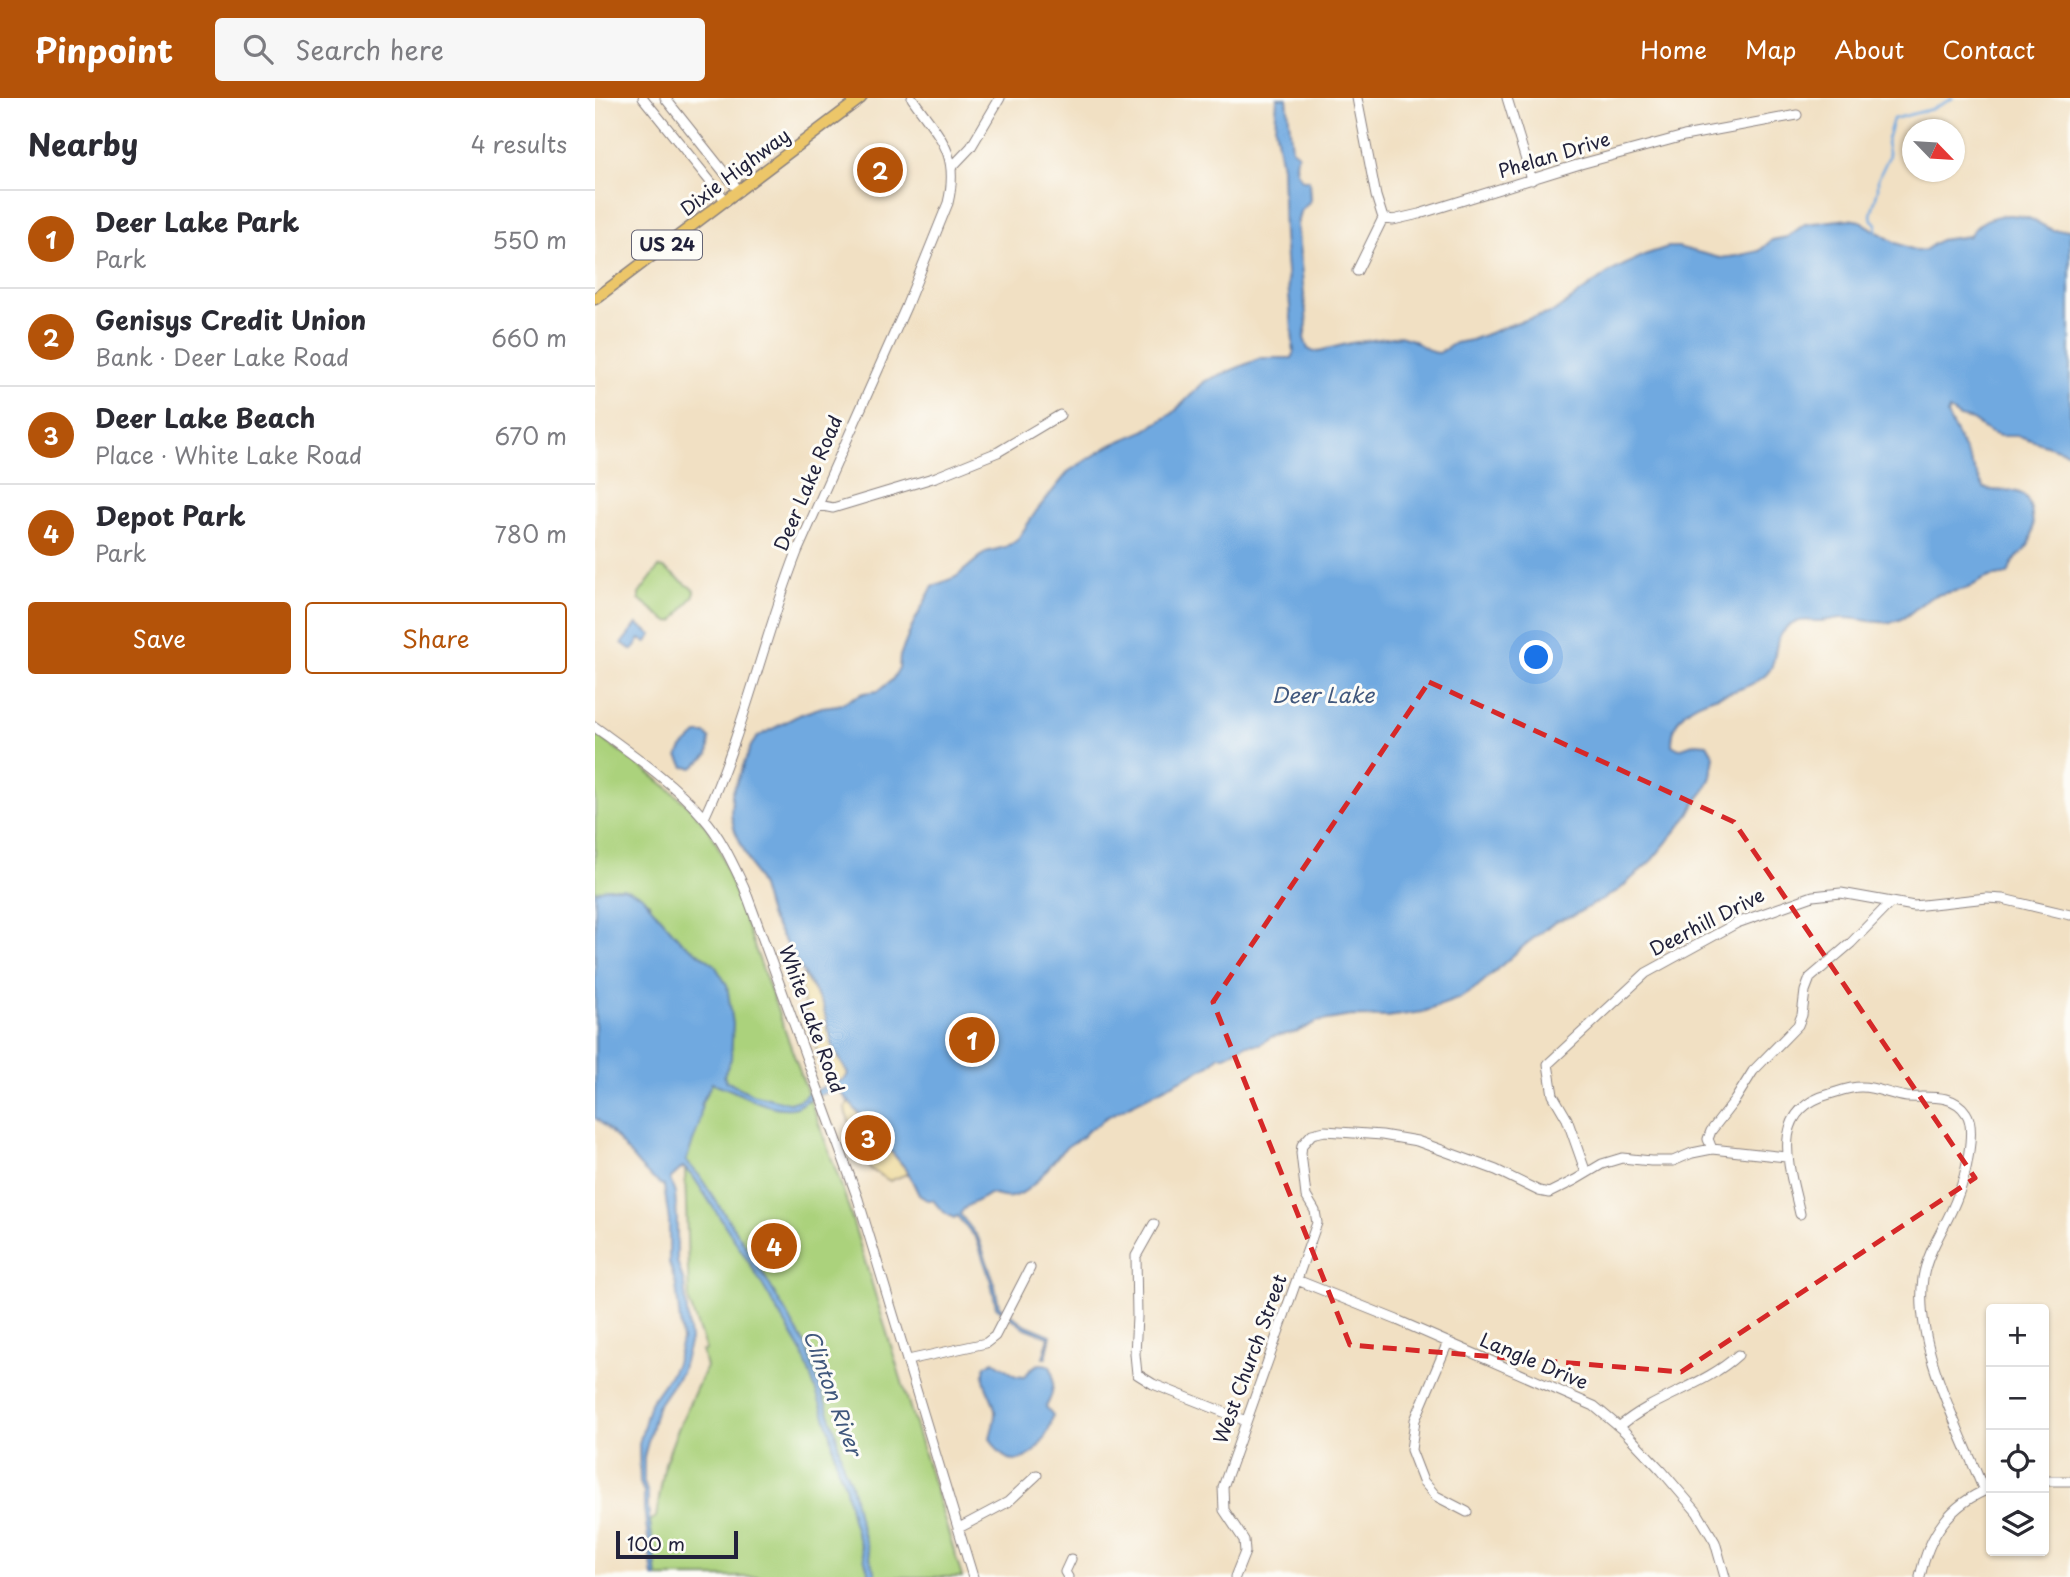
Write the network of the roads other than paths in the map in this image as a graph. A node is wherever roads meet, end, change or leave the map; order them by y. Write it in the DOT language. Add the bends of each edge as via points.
graph roads {
  1 [pos="643,98"];
  2 [pos="666,98"];
  3 [pos="862,98"];
  4 [pos="912,98"];
  5 [pos="1000,98"];
  6 [pos="1357,98"];
  7 [pos="1507,98"];
  8 [pos="652,109"];
  9 [pos="1797,115"];
  10 [pos="953,167"];
  11 [pos="1532,180"];
  12 [pos="739,191"];
  13 [pos="726,201"];
  14 [pos="1383,218"];
  15 [pos="1357,271"];
  16 [pos="595,299"];
  17 [pos="1060,415"];
  18 [pos="818,505"];
  19 [pos="595,727"];
  20 [pos="704,818"];
  21 [pos="1891,902"];
  22 [pos="2070,915"];
  23 [pos="1711,1149"];
  24 [pos="1786,1157"];
  25 [pos="1586,1173"];
  26 [pos="1800,1214"];
  27 [pos="1154,1224"];
  28 [pos="1030,1268"];
  29 [pos="1297,1280"];
  30 [pos="1448,1342"];
  31 [pos="1738,1355"];
  32 [pos="908,1360"];
  33 [pos="1246,1421"];
  34 [pos="1619,1427"];
  35 [pos="1037,1475"];
  36 [pos="2049,1481"];
  37 [pos="2070,1481"];
  38 [pos="1986,1487"];
  39 [pos="1986,1490"];
  40 [pos="1467,1512"];
  41 [pos="959,1528"];
  42 [pos="1071,1559"];
  43 [pos="973,1577"];
  44 [pos="1068,1577"];
  45 [pos="1235,1577"];
  46 [pos="1725,1577"];
  47 [pos="1920,1577"];
  1 -- 8 [label="street"];
  2 -- 8 [label="street"];
  2 -- 12 [label="street"];
  3 -- 12 [label="main road, Dixie Highway / US 24"];
  4 -- 10 [label="street" via="940,136"];
  5 -- 10 [label="street" via="971,147"];
  6 -- 14 [label="street"];
  7 -- 11 [label="street"];
  8 -- 13 [label="street"];
  9 -- 11 [label="street, Phelan Drive" via="1684,136"];
  10 -- 18 [label="street, Deer Lake Road" via="948,203"];
  11 -- 14 [label="street, Phelan Drive" via="1402,218"];
  12 -- 13 [label="main road, Dixie Highway / US 24"];
  13 -- 16 [label="main road, Dixie Highway / US 24"];
  14 -- 15 [label="street"];
  17 -- 18 [label="street" via="997,452 936,477 833,508"];
  18 -- 20 [label="street, Deer Lake Road" via="784,584 747,706"];
  19 -- 20 [label="street, White Lake Road" via="668,783"];
  20 -- 32 [label="street, White Lake Road" via="744,887 858,1199"];
  21 -- 22 [label="street, Deerhill Drive" via="1914,906 2003,899"];
  21 -- 23 [label="street" via="1810,978 1798,1025 1753,1071 1716,1123 1708,1139"];
  21 -- 25 [label="street, Deerhill Drive" via="1841,893 1779,906 1737,923 1636,982 1548,1065 1553,1095 1567,1119"];
  23 -- 24 [label="street"];
  23 -- 25 [label="street" via="1673,1161 1622,1158"];
  24 -- 26 [label="street"];
  24 -- 38 [label="street" via="1788,1131 1798,1113 1811,1101 1852,1088 1944,1098 1962,1107 1968,1116 1971,1127 1963,1179 1923,1277 1922,1301 1938,1379"];
  25 -- 29 [label="street, West Church Street" via="1549,1193 1402,1138 1325,1131 1312,1134 1301,1150 1306,1196 1317,1223"];
  27 -- 33 [label="street" via="1136,1256 1137,1374"];
  28 -- 32 [label="street" via="995,1336"];
  29 -- 30 [label="street, Langle Drive"];
  29 -- 33 [label="street, West Church Street"];
  30 -- 34 [label="street, Langle Drive" via="1579,1397"];
  30 -- 40 [label="street" via="1415,1420 1411,1450 1423,1481 1436,1496"];
  31 -- 34 [label="street" via="1720,1372 1645,1408"];
  32 -- 41 [label="street, White Lake Road"];
  33 -- 45 [label="street, West Church Street" via="1223,1487 1224,1510 1244,1540"];
  34 -- 46 [label="street, Langle Drive" via="1697,1512 1715,1542"];
  35 -- 41 [label="street" via="1008,1502"];
  36 -- 37 [label="street"];
  39 -- 47 [label="street" via="1937,1529"];
  41 -- 43 [label="street, White Lake Road"];
  42 -- 44 [label="street" via="1065,1572"];
}
